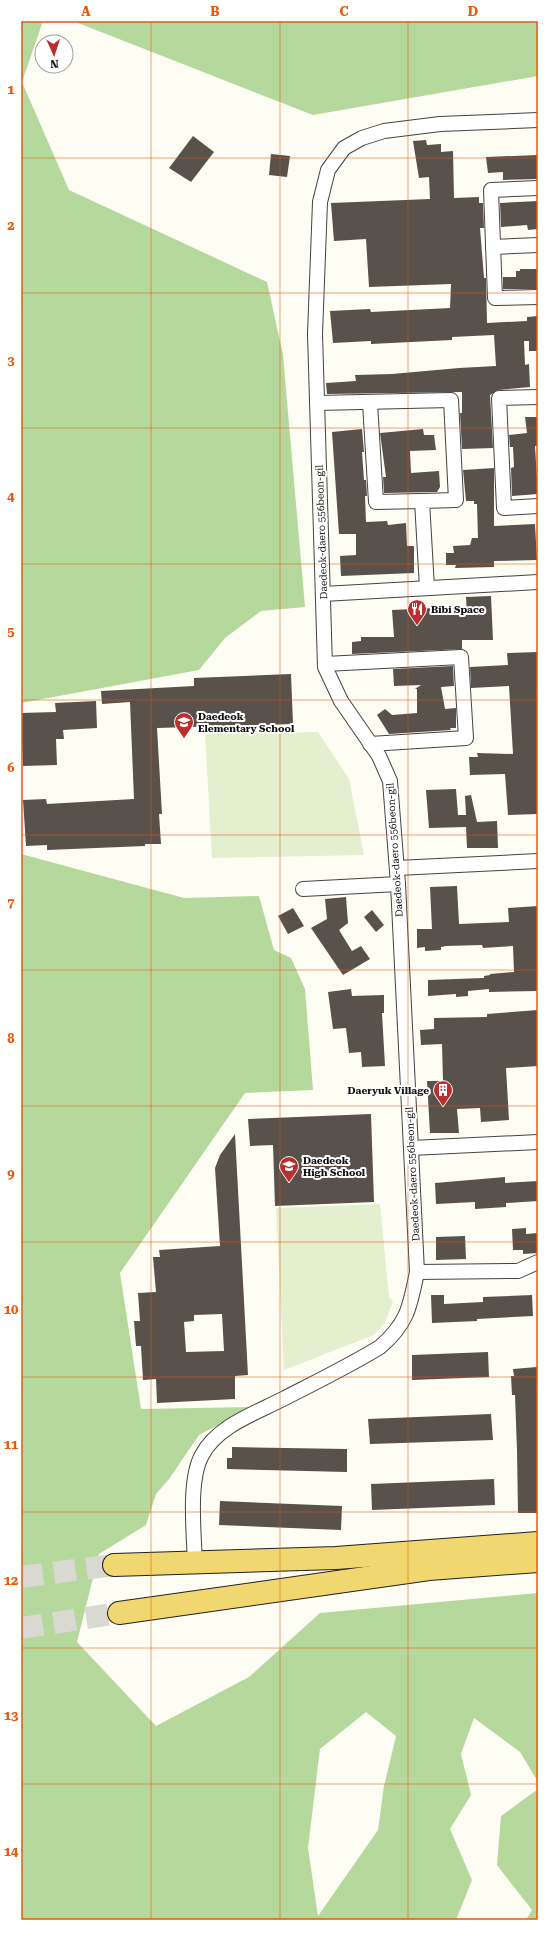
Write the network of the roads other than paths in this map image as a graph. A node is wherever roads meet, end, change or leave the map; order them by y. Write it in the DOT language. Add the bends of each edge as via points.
graph roads {
  1 [pos="538,120"];
  2 [pos="538,188"];
  3 [pos="538,245"];
  4 [pos="493,247"];
  5 [pos="538,297"];
  6 [pos="538,397"];
  7 [pos="370,403"];
  8 [pos="317,404"];
  9 [pos="422,501"];
  10 [pos="538,506"];
  11 [pos="538,582"];
  12 [pos="427,588"];
  13 [pos="323,594"];
  14 [pos="325,664"];
  15 [pos="370,744"];
  16 [pos="538,861"];
  17 [pos="397,868"];
  18 [pos="398,884"];
  19 [pos="303,889"];
  20 [pos="538,1142"];
  21 [pos="411,1148"];
  22 [pos="538,1262"];
  23 [pos="417,1272"];
  24 [pos="538,1543"];
  25 [pos="538,1561"];
  26 [pos="195,1563"];
  27 [pos="114,1565"];
  28 [pos="119,1612"];
  1 -- 8 [label="street, Daedeok-daero 556beon-gil" via="440,124 384,131 362,138 344,148 328,170 320,202 315,334"];
  2 -- 4 [label="street" via="490,190"];
  3 -- 4 [label="street"];
  4 -- 5 [label="street" via="495,298"];
  6 -- 10 [label="street" via="499,398 504,508"];
  7 -- 8 [label="street"];
  7 -- 9 [label="street" via="376,502"];
  7 -- 9 [label="street" via="451,400 456,500"];
  8 -- 13 [label="street, Daedeok-daero 556beon-gil"];
  9 -- 12 [label="street"];
  11 -- 12 [label="street"];
  12 -- 13 [label="street"];
  13 -- 14 [label="street, Daedeok-daero 556beon-gil"];
  14 -- 15 [label="street, Daedeok-daero 556beon-gil" via="341,701"];
  14 -- 15 [label="street" via="461,657 466,738"];
  15 -- 17 [label="street, Daedeok-daero 556beon-gil" via="379,756 390,781"];
  16 -- 17 [label="street"];
  17 -- 18 [label="street, Daedeok-daero 556beon-gil"];
  18 -- 19 [label="street"];
  18 -- 21 [label="street, Daedeok-daero 556beon-gil"];
  20 -- 21 [label="street"];
  21 -- 23 [label="street, Daedeok-daero 556beon-gil"];
  22 -- 23 [label="street" via="518,1270"];
  23 -- 26 [label="street, Daedeok-daero 556beon-gil" via="406,1318 390,1339 380,1347 251,1415 209,1443 201,1455 194,1481"];
  24 -- 26 [label="main road" via="336,1558"];
  25 -- 28 [label="main road" via="429,1569"];
  26 -- 27 [label="main road"];
}
